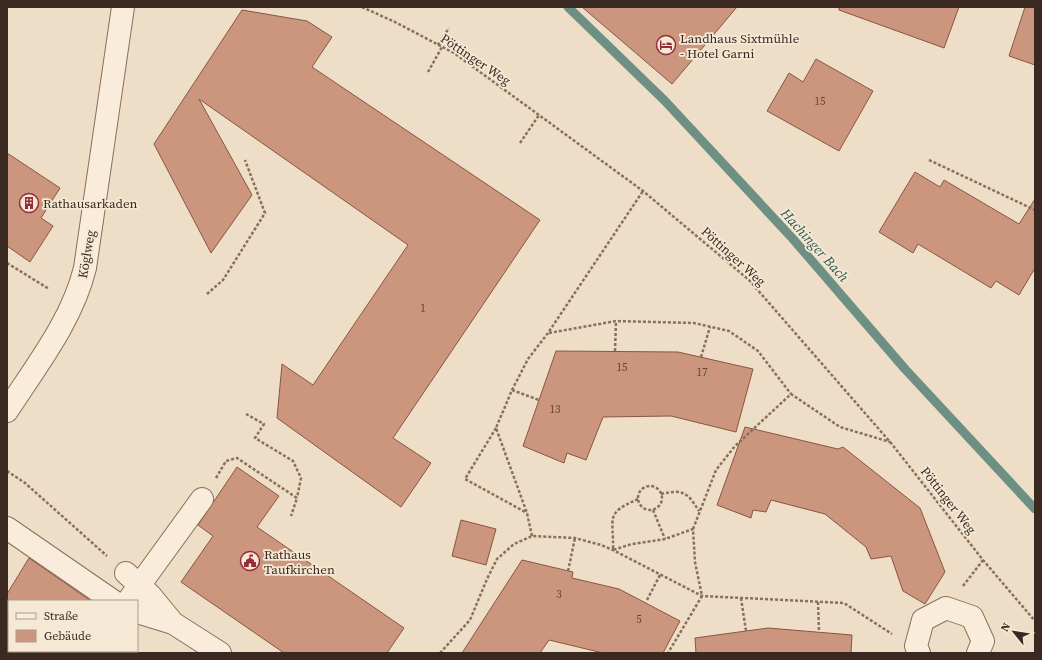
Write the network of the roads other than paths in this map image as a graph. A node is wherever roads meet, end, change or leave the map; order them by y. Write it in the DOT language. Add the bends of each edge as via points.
graph roads {
  1 [pos="123,7"];
  2 [pos="7,411"];
  3 [pos="202,499"];
  4 [pos="7,528"];
  5 [pos="131,587"];
  6 [pos="112,600"];
  7 [pos="138,612"];
  8 [pos="173,623"];
  9 [pos="918,650"];
  10 [pos="220,653"];
  11 [pos="978,653"];
  1 -- 2 [label="street, Köglweg" via="81,284 57,333"];
  3 -- 5 [label="street"];
  4 -- 6 [label="street"];
  5 -- 8 [label="street" via="150,595"];
  7 -- 8 [label="street"];
  8 -- 10 [label="street"];
  9 -- 11 [label="street" via="923,620 946,608 972,617 983,642"];
}
